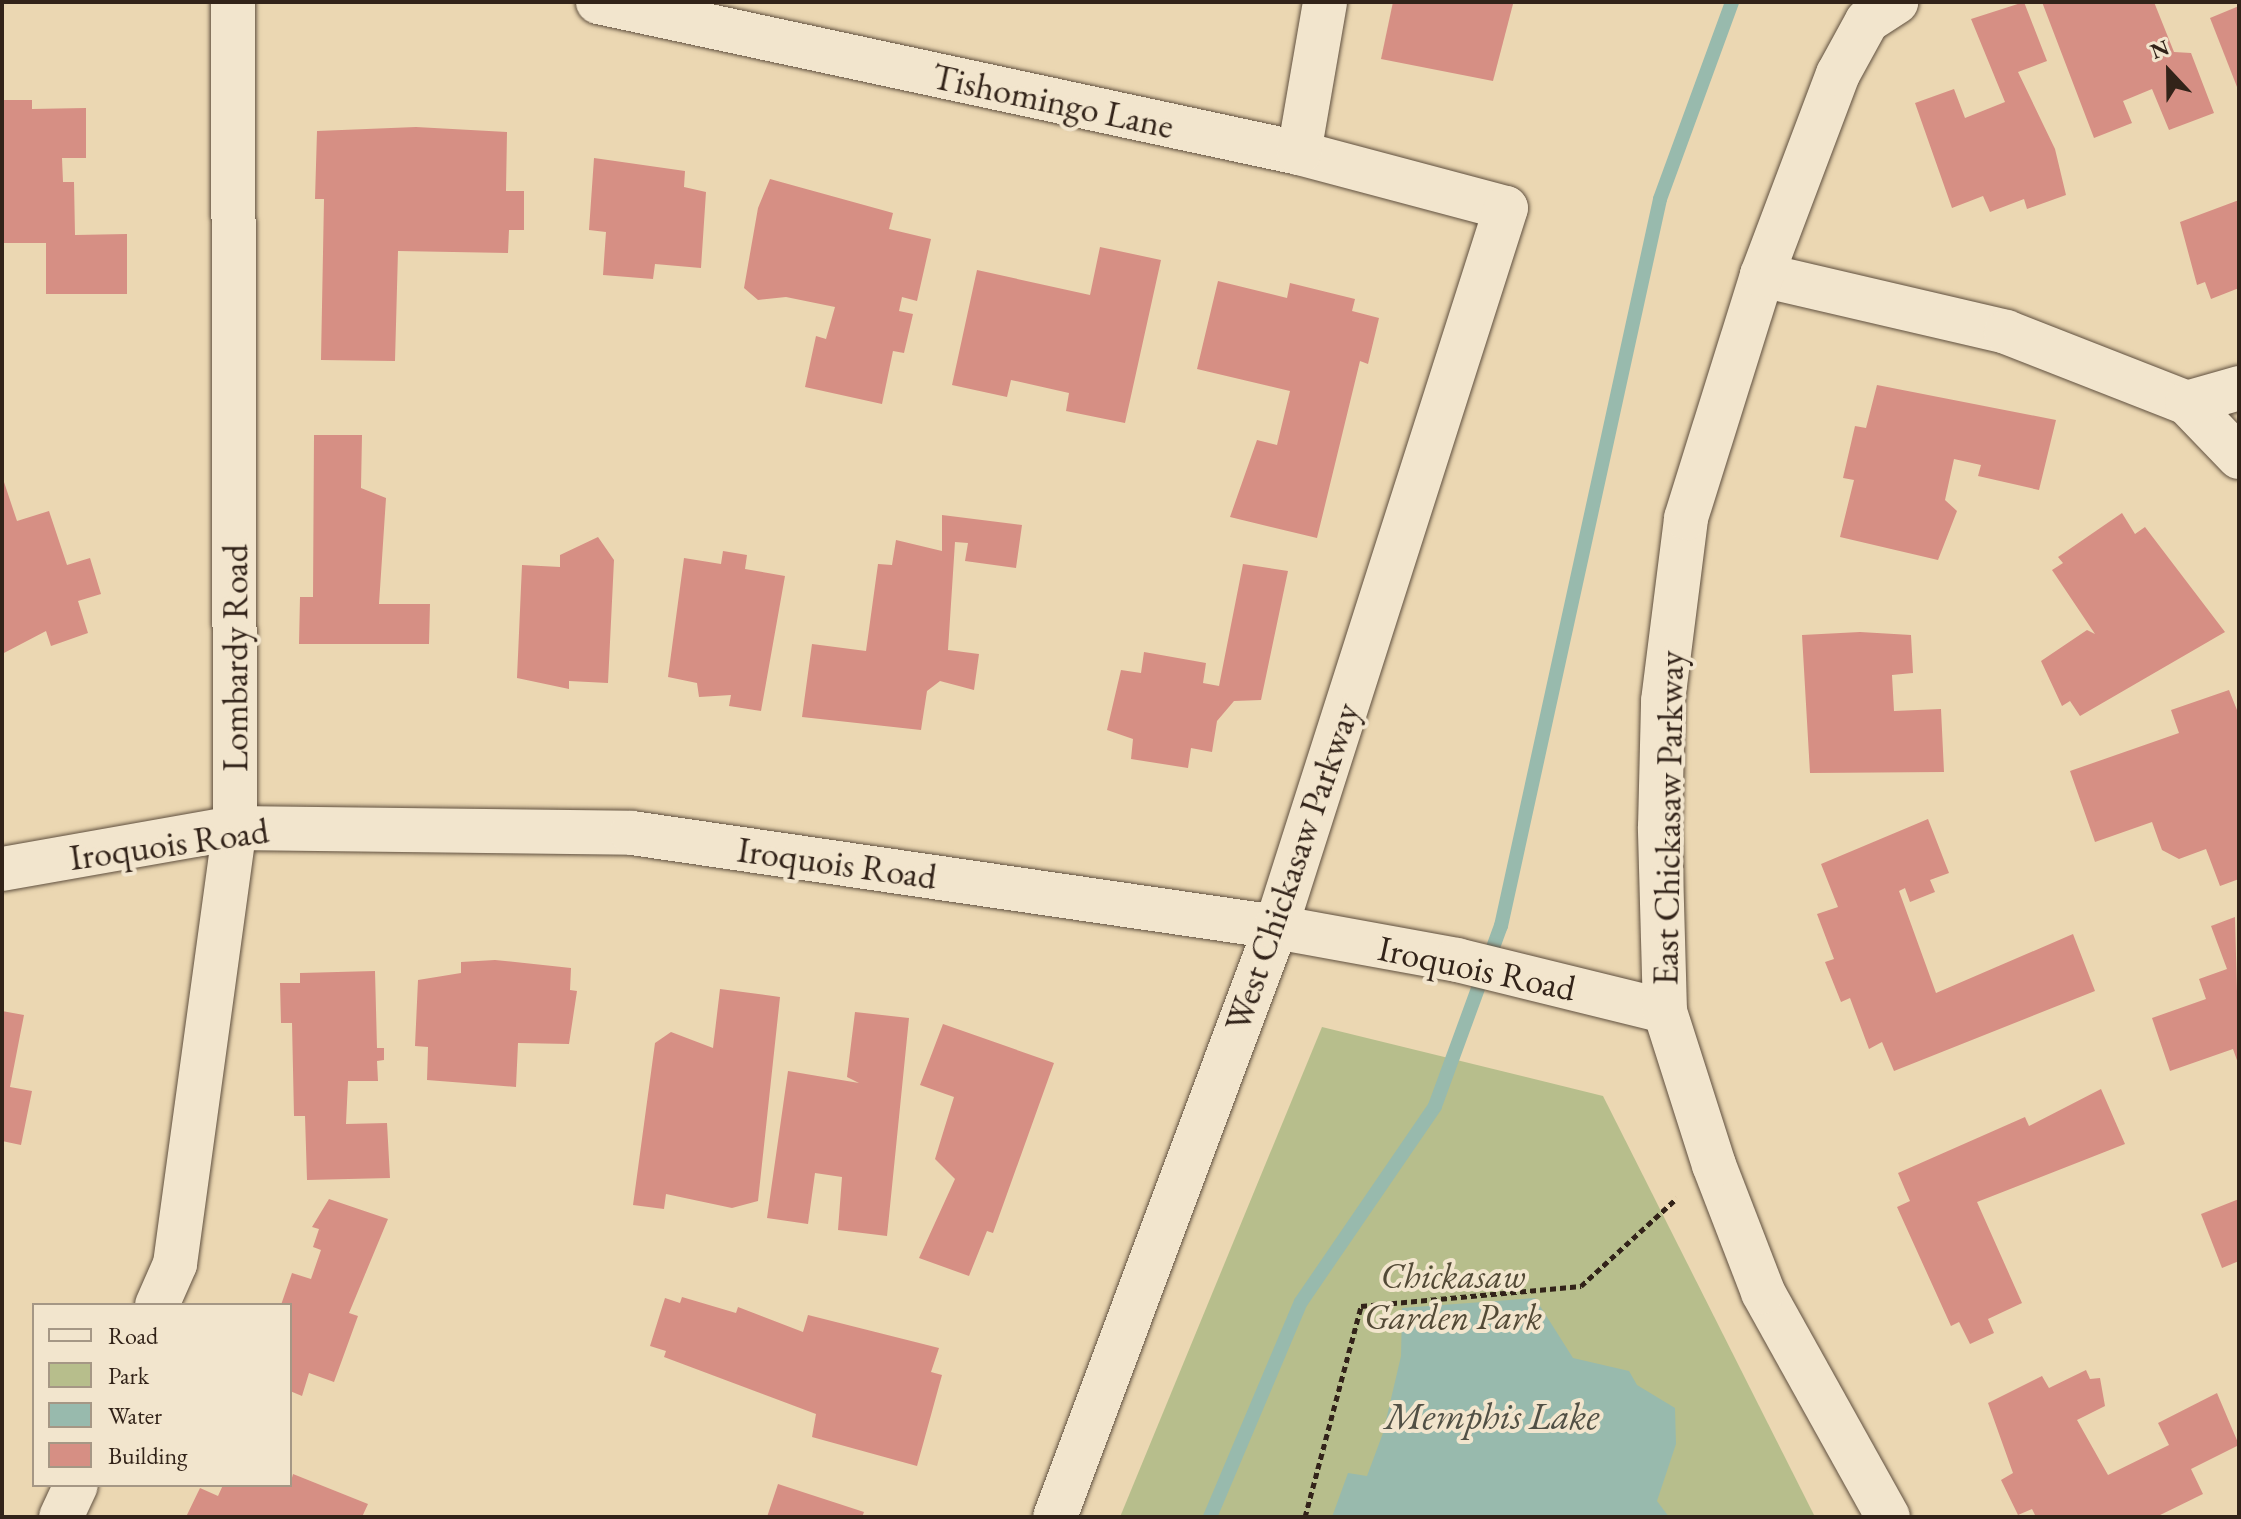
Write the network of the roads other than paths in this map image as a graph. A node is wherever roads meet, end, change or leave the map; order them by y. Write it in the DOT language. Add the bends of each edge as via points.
graph roads {
  1 [pos="233,2"];
  2 [pos="598,2"];
  3 [pos="1325,2"];
  4 [pos="1896,2"];
  5 [pos="691,12"];
  6 [pos="1299,153"];
  7 [pos="1506,208"];
  8 [pos="1762,275"];
  9 [pos="2239,388"];
  10 [pos="2187,403"];
  11 [pos="2239,457"];
  12 [pos="235,828"];
  13 [pos="2,869"];
  14 [pos="1276,927"];
  15 [pos="1665,1011"];
  16 [pos="158,1303"];
  17 [pos="75,1487"];
  18 [pos="61,1517"];
  19 [pos="1055,1517"];
  20 [pos="1888,1517"];
  1 -- 12 [label="street, Lombardy Road"];
  2 -- 5 [label="street, Tishomingo Lane"];
  3 -- 6 [label="street"];
  4 -- 8 [label="street, East Chickasaw Parkway" via="1867,21 1838,74"];
  5 -- 6 [label="street, Tishomingo Lane"];
  6 -- 7 [label="street, Tishomingo Lane"];
  7 -- 14 [label="street, West Chickasaw Parkway"];
  8 -- 10 [label="street" via="2006,332"];
  8 -- 15 [label="street, East Chickasaw Parkway" via="1686,518 1663,701"];
  9 -- 10 [label="street"];
  10 -- 11 [label="street"];
  12 -- 13 [label="street, Iroquois Road"];
  12 -- 14 [label="street, Iroquois Road" via="632,833"];
  12 -- 16 [label="street, Lombardy Road" via="175,1264"];
  14 -- 15 [label="street, Iroquois Road" via="1457,960"];
  14 -- 19 [label="street, West Chickasaw Parkway"];
  15 -- 20 [label="street, East Chickasaw Parkway" via="1714,1165 1763,1292"];
  17 -- 18 [label="street"];
}
